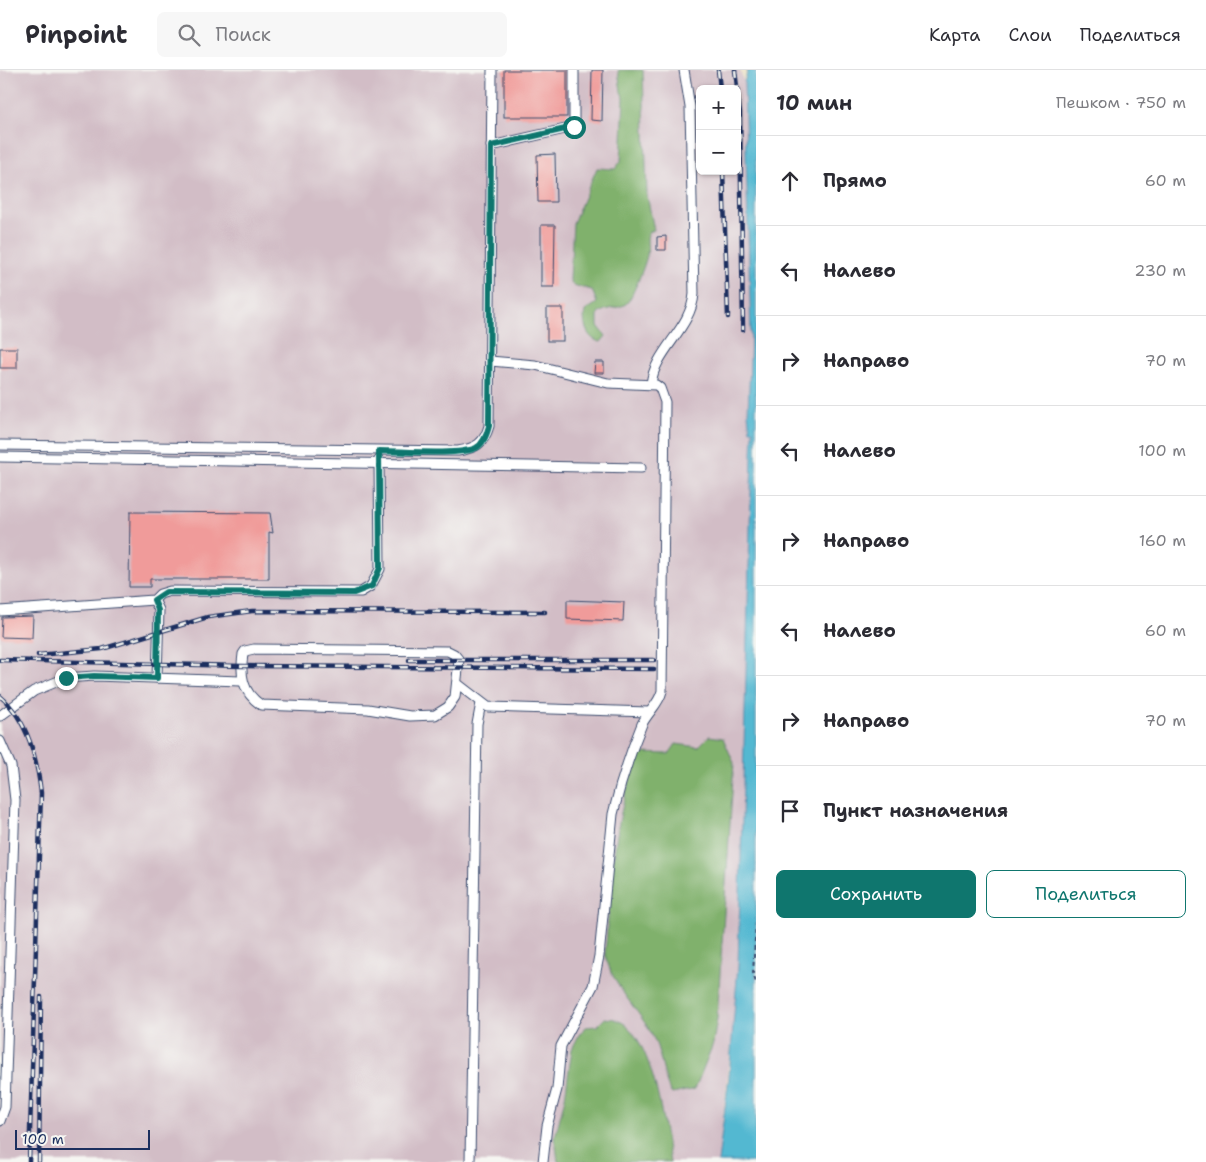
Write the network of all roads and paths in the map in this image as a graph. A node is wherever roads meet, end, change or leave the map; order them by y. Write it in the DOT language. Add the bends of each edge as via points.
graph roads {
  1 [pos="492,70"];
  2 [pos="574,70"];
  3 [pos="684,70"];
  4 [pos="491,146"];
  5 [pos="490,361"];
  6 [pos="651,384"];
  7 [pos="0,445"];
  8 [pos="379,451"];
  9 [pos="0,457"];
  10 [pos="379,464"];
  11 [pos="641,468"];
  12 [pos="154,600"];
  13 [pos="0,611"];
  14 [pos="157,678"];
  15 [pos="241,681"];
  16 [pos="458,684"];
  17 [pos="481,703"];
  18 [pos="649,712"];
  19 [pos="0,716"];
  20 [pos="0,741"];
  21 [pos="756,922"];
  22 [pos="756,983"];
  23 [pos="0,1120"];
  24 [pos="470,1162"];
  25 [pos="543,1162"];
  1 -- 4 [label="street"];
  2 -- 4 [label="street" via="574,127"];
  3 -- 6 [label="street" via="690,107 694,294 689,316 655,368"];
  4 -- 5 [label="street"];
  5 -- 6 [label="street" via="535,365 608,383"];
  5 -- 8 [label="street" via="489,426 482,444 458,451 410,448"];
  6 -- 18 [label="street" via="660,388 665,402 662,691 660,699"];
  7 -- 8 [label="street"];
  8 -- 10 [label="street"];
  9 -- 10 [label="street"];
  10 -- 11 [label="street"];
  10 -- 12 [label="street" via="380,568 375,581 366,589 354,593 170,591"];
  12 -- 13 [label="street"];
  12 -- 14 [label="street" via="158,610"];
  14 -- 15 [label="street"];
  14 -- 19 [label="street" via="66,678 34,690"];
  15 -- 16 [label="street" via="254,700 269,707 368,709 425,717 448,707"];
  15 -- 16 [label="street" via="243,654 248,649 442,651 454,654 459,660"];
  16 -- 17 [label="street"];
  17 -- 18 [label="street" via="497,708"];
  17 -- 24 [label="street" via="477,724"];
  18 -- 25 [label="street" via="639,732 613,814 593,986 561,1046 557,1089 547,1126"];
  20 -- 23 [label="street" via="11,766 15,800 5,1107"];
  21 -- 22 [label="path" via="753,973"];
}
